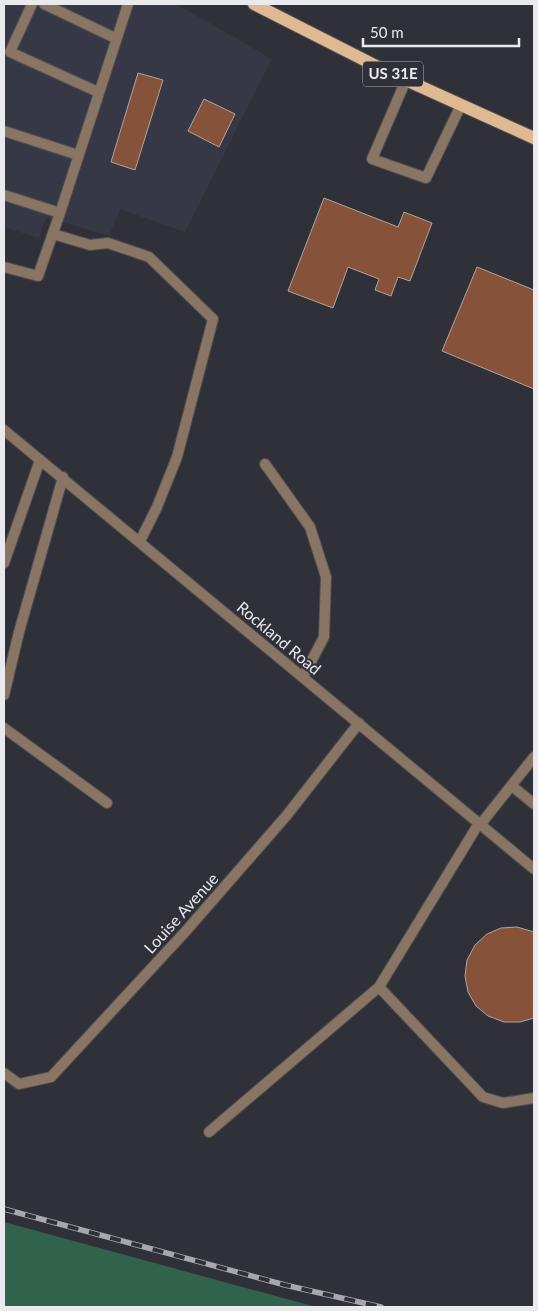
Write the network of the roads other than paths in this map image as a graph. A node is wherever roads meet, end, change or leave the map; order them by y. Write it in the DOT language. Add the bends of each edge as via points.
graph roads {
  1 [pos="32,4"];
  2 [pos="44,4"];
  3 [pos="128,4"];
  4 [pos="254,4"];
  5 [pos="115,38"];
  6 [pos="406,80"];
  7 [pos="98,92"];
  8 [pos="461,105"];
  9 [pos="4,131"];
  10 [pos="534,138"];
  11 [pos="78,155"];
  12 [pos="4,195"];
  13 [pos="60,212"];
  14 [pos="53,234"];
  15 [pos="4,267"];
  16 [pos="4,430"];
  17 [pos="40,460"];
  18 [pos="266,464"];
  19 [pos="63,477"];
  20 [pos="140,541"];
  21 [pos="4,563"];
  22 [pos="303,677"];
  23 [pos="4,695"];
  24 [pos="359,723"];
  25 [pos="4,728"];
  26 [pos="534,757"];
  27 [pos="512,786"];
  28 [pos="108,803"];
  29 [pos="534,804"];
  30 [pos="480,824"];
  31 [pos="534,869"];
  32 [pos="379,987"];
  33 [pos="4,1073"];
  34 [pos="534,1098"];
  35 [pos="209,1132"];
  1 -- 7 [label="street" via="10,52"];
  2 -- 5 [label="street"];
  3 -- 5 [label="street"];
  4 -- 6 [label="main road, US 31E"];
  5 -- 7 [label="street"];
  6 -- 8 [label="main road, US 31E"];
  6 -- 8 [label="street" via="372,159 426,178"];
  7 -- 11 [label="street"];
  8 -- 10 [label="main road, US 31E"];
  9 -- 11 [label="street"];
  11 -- 13 [label="street"];
  12 -- 13 [label="street"];
  13 -- 14 [label="street"];
  14 -- 15 [label="street" via="38,276"];
  14 -- 20 [label="street" via="90,245 108,243 149,257 213,319 177,457"];
  16 -- 17 [label="street, Rockland Road"];
  17 -- 19 [label="street, Rockland Road"];
  17 -- 21 [label="street"];
  18 -- 22 [label="street" via="310,527 326,576 324,637"];
  19 -- 20 [label="street, Rockland Road"];
  19 -- 23 [label="street"];
  20 -- 22 [label="street, Rockland Road"];
  22 -- 24 [label="street, Rockland Road"];
  24 -- 30 [label="street, Rockland Road"];
  24 -- 33 [label="street, Louise Avenue" via="255,852 50,1077 19,1084"];
  25 -- 28 [label="street"];
  26 -- 27 [label="street"];
  27 -- 29 [label="street"];
  27 -- 30 [label="street"];
  30 -- 31 [label="street, Rockland Road"];
  30 -- 32 [label="street"];
  32 -- 34 [label="street" via="483,1097 503,1103"];
  32 -- 35 [label="street"];
}
